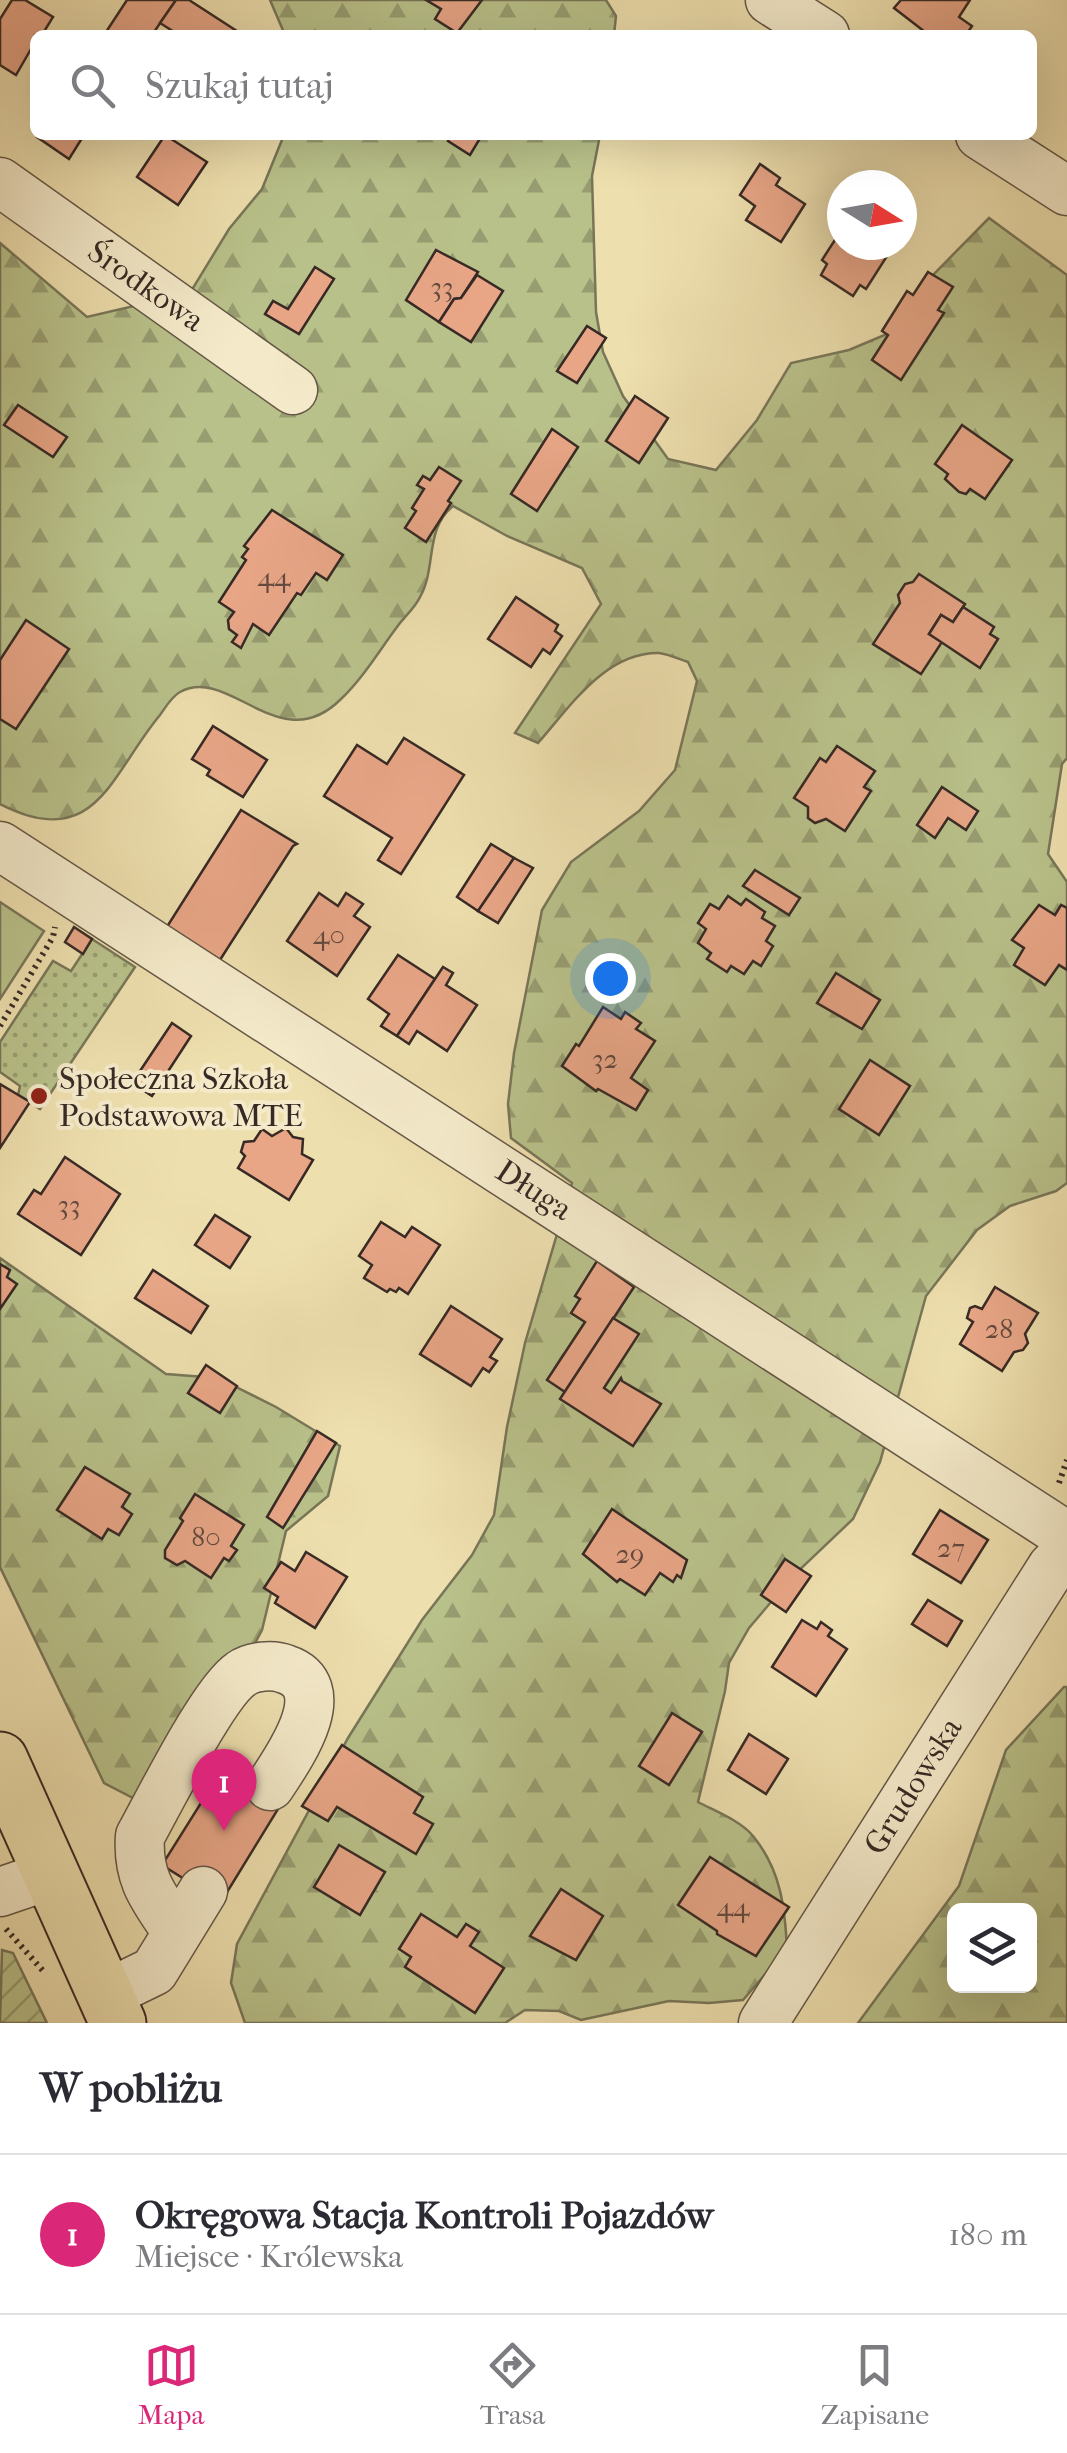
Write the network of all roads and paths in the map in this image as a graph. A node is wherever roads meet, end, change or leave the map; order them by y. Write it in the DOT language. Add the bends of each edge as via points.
graph roads {
  1 [pos="770,0"];
  2 [pos="817,30"];
  3 [pos="988,140"];
  4 [pos="0,182"];
  5 [pos="1067,191"];
  6 [pos="293,390"];
  7 [pos="3,855"];
  8 [pos="73,892"];
  9 [pos="0,1026"];
  10 [pos="1067,1536"];
  11 [pos="1067,1552"];
  12 [pos="0,1760"];
  13 [pos="270,1786"];
  14 [pos="25,1884"];
  15 [pos="204,1891"];
  16 [pos="0,1922"];
  17 [pos="177,1932"];
  18 [pos="51,1988"];
  19 [pos="112,2009"];
  20 [pos="763,2023"];
  1 -- 2 [label="street"];
  3 -- 5 [label="street"];
  4 -- 6 [label="street, Środkowa"];
  7 -- 8 [label="street, Długa"];
  8 -- 9 [label="path"];
  8 -- 10 [label="street, Długa"];
  11 -- 20 [label="street, Grudowska" via="1052,1566"];
  12 -- 14 [label="main road"];
  13 -- 17 [label="street" via="300,1739 308,1699 304,1682 288,1669 267,1666 242,1672 222,1693 140,1836 138,1861 149,1890"];
  14 -- 19 [label="main road"];
  15 -- 17 [label="street"];
  16 -- 18 [label="path"];
  17 -- 19 [label="street" via="154,1970"];
}
